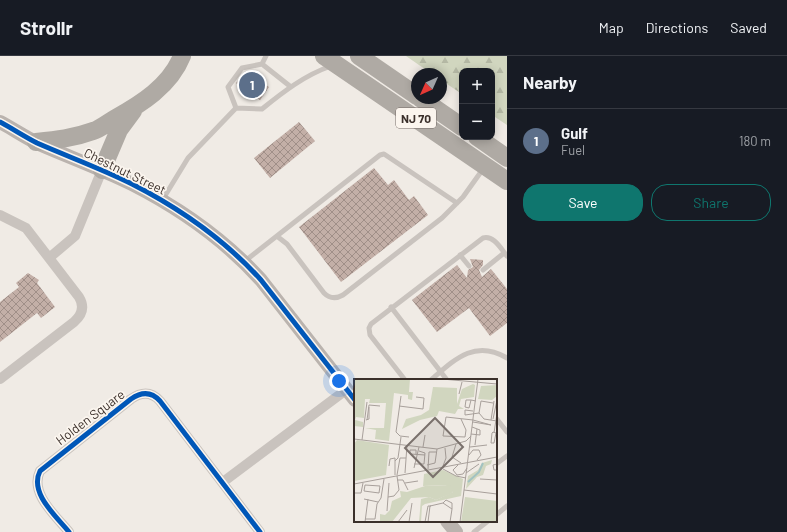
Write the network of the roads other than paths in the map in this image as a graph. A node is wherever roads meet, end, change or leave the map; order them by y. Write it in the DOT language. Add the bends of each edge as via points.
graph roads {
  1 [pos="182,56"];
  2 [pos="266,56"];
  3 [pos="359,56"];
  4 [pos="367,56"];
  5 [pos="330,60"];
  6 [pos="262,64"];
  7 [pos="379,70"];
  8 [pos="291,87"];
  9 [pos="411,92"];
  10 [pos="429,104"];
  11 [pos="136,107"];
  12 [pos="236,108"];
  13 [pos="0,122"];
  14 [pos="459,125"];
  15 [pos="481,140"];
  16 [pos="36,142"];
  17 [pos="507,158"];
  18 [pos="485,166"];
  19 [pos="102,170"];
  20 [pos="507,181"];
  21 [pos="162,200"];
  22 [pos="458,203"];
  23 [pos="0,215"];
  24 [pos="278,237"];
  25 [pos="460,255"];
  26 [pos="506,255"];
  27 [pos="49,258"];
  28 [pos="244,262"];
  29 [pos="469,266"];
  30 [pos="482,270"];
  31 [pos="391,308"];
  32 [pos="507,358"];
  33 [pos="440,372"];
  34 [pos="0,378"];
  35 [pos="404,379"];
  36 [pos="432,379"];
  37 [pos="445,379"];
  38 [pos="351,395"];
  39 [pos="497,419"];
  40 [pos="507,432"];
  41 [pos="507,456"];
  42 [pos="497,463"];
  43 [pos="223,482"];
  44 [pos="507,506"];
  45 [pos="497,514"];
  46 [pos="449,522"];
  47 [pos="487,522"];
  48 [pos="68,532"];
  49 [pos="260,532"];
  50 [pos="456,532"];
  51 [pos="474,532"];
  1 -- 11 [label="highway" via="174,72"];
  2 -- 6 [label="lane"];
  3 -- 7 [label="highway, NJ 70"];
  4 -- 7 [label="highway"];
  5 -- 8 [label="lane" via="320,70"];
  5 -- 18 [label="highway, NJ 70"];
  6 -- 8 [label="lane"];
  6 -- 12 [label="lane" via="242,68 228,87"];
  7 -- 9 [label="highway, NJ 70"];
  8 -- 12 [label="lane" via="262,109"];
  10 -- 14 [label="highway, NJ 70"];
  11 -- 16 [label="highway" via="94,131 66,139"];
  11 -- 19 [label="highway" via="120,130"];
  12 -- 21 [label="lane" via="188,158"];
  13 -- 16 [label="street, Chestnut Street"];
  15 -- 17 [label="highway"];
  16 -- 19 [label="street, Chestnut Street"];
  18 -- 20 [label="highway, NJ 70"];
  18 -- 22 [label="lane"];
  19 -- 21 [label="street, Chestnut Street"];
  19 -- 27 [label="street" via="75,236"];
  21 -- 28 [label="street, Chestnut Street" via="204,227"];
  22 -- 24 [label="lane" via="384,154 380,154"];
  22 -- 24 [label="lane" via="442,218 336,298 324,293 287,244"];
  23 -- 27 [label="street" via="26,228"];
  24 -- 28 [label="lane"];
  25 -- 26 [label="lane" via="485,237 493,240"];
  25 -- 29 [label="lane"];
  25 -- 31 [label="lane"];
  26 -- 30 [label="lane"];
  27 -- 34 [label="street" via="80,297 81,314"];
  28 -- 38 [label="street, Chestnut Street"];
  31 -- 33 [label="lane"];
  31 -- 35 [label="lane" via="371,324 370,333"];
  32 -- 33 [label="lane" via="487,350 479,350 461,356"];
  33 -- 36 [label="lane"];
  33 -- 37 [label="lane"];
  38 -- 43 [label="street"];
  39 -- 40 [label="lane"];
  41 -- 42 [label="lane"];
  43 -- 48 [label="street, Holden Square" via="157,398 150,394 140,394 40,471 36,481 40,494"];
  43 -- 49 [label="street, Holden Square"];
  44 -- 45 [label="lane"];
  46 -- 50 [label="street"];
  47 -- 51 [label="lane"];
}
